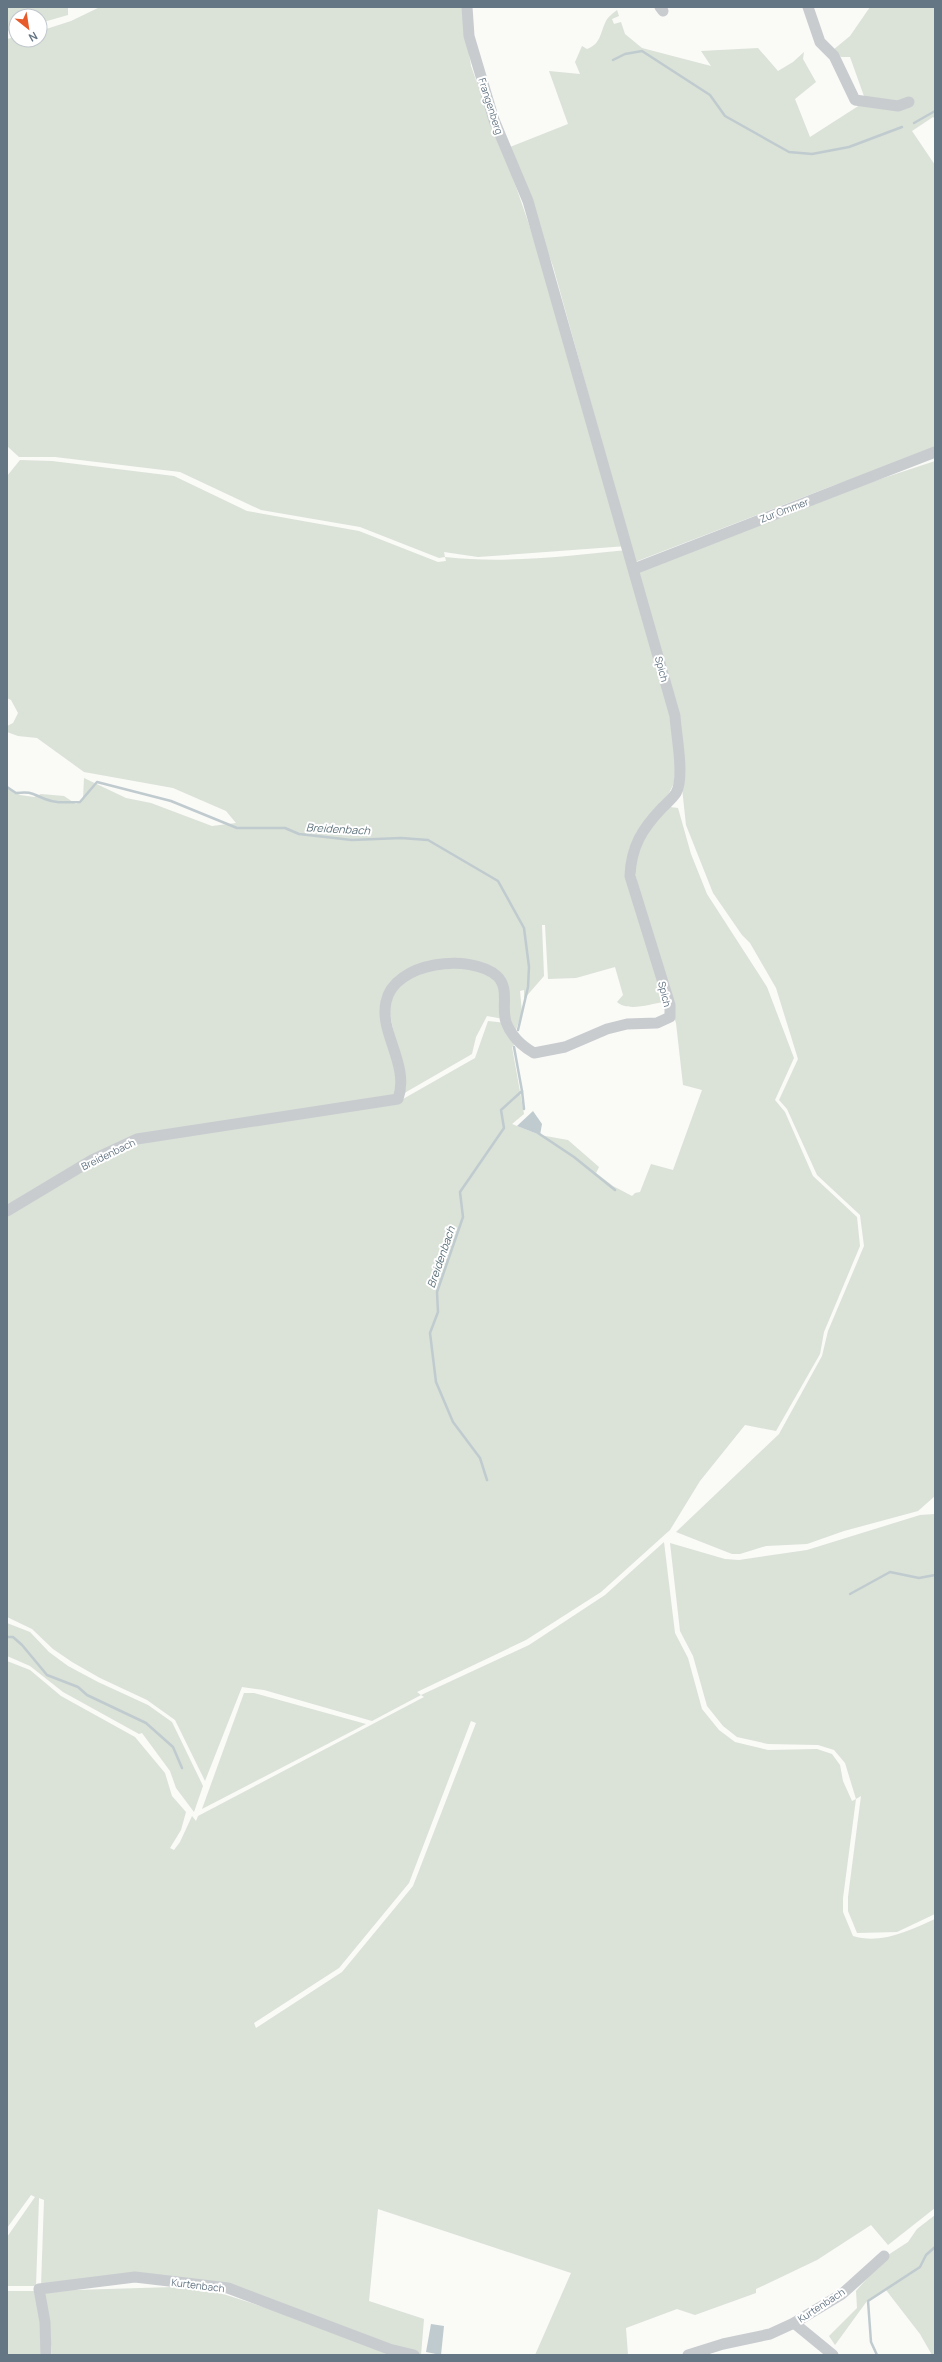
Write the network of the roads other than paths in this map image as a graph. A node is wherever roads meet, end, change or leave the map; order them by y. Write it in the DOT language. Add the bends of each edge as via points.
graph roads {
  1 [pos="468,7"];
  2 [pos="808,7"];
  3 [pos="909,102"];
  4 [pos="935,452"];
  5 [pos="634,569"];
  6 [pos="401,1089"];
  7 [pos="7,1211"];
  8 [pos="884,2256"];
  9 [pos="794,2323"];
  10 [pos="46,2355"];
  11 [pos="414,2355"];
  12 [pos="688,2355"];
  13 [pos="833,2355"];
  1 -- 5 [label="street, Frangenberg" via="469,36 494,120 528,201"];
  2 -- 3 [label="street" via="820,42 834,56 855,100 898,106"];
  4 -- 5 [label="street, Zur Ommer"];
  5 -- 6 [label="street, Spich" via="674,716 680,778 676,793 644,828 633,849 630,876 670,1005 670,1017 657,1023 638,1022 613,1028 565,1047 534,1053 512,1034 506,1022 504,991 499,978 491,971 475,966 424,967 396,983 390,990 386,1003 387,1019 401,1074"];
  6 -- 7 [label="street, Breidenbach" via="398,1099 392,1102 357,1104 137,1139 92,1160"];
  8 -- 9 [label="street, Kurtenbach" via="842,2294"];
  9 -- 12 [label="street, Kurtenbach" via="770,2334"];
  9 -- 13 [label="street, Kurtenbach"];
  10 -- 11 [label="street, Kurtenbach" via="45,2322 39,2288 135,2277 228,2288 389,2349"];
}
